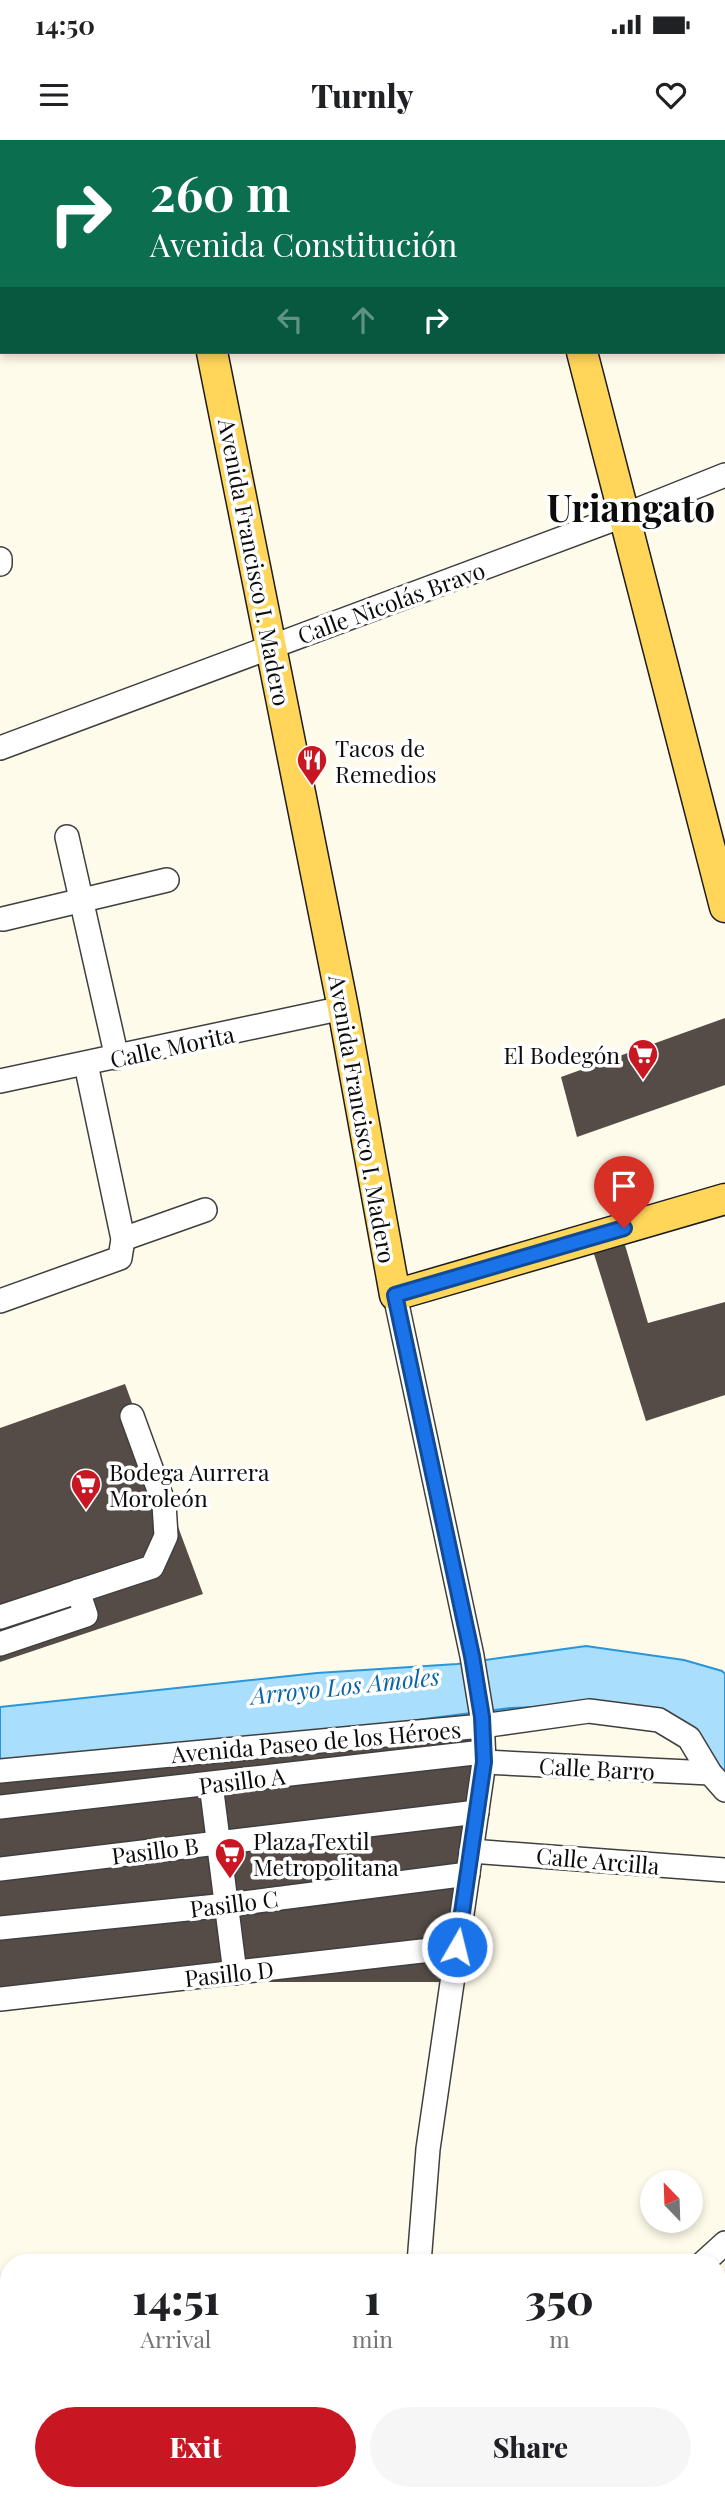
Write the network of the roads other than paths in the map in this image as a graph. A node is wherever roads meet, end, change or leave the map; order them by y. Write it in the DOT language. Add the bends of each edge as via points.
graph roads {
  1 [pos="212,354"];
  2 [pos="583,354"];
  3 [pos="725,475"];
  4 [pos="625,515"];
  5 [pos="272,646"];
  6 [pos="0,748"];
  7 [pos="66,837"];
  8 [pos="721,873"];
  9 [pos="167,880"];
  10 [pos="82,899"];
  11 [pos="725,907"];
  12 [pos="3,919"];
  13 [pos="343,1008"];
  14 [pos="117,1058"];
  15 [pos="86,1064"];
  16 [pos="0,1082"];
  17 [pos="725,1199"];
  18 [pos="205,1210"];
  19 [pos="123,1239"];
  20 [pos="395,1295"];
  21 [pos="0,1301"];
  22 [pos="131,1416"];
  23 [pos="78,1591"];
  24 [pos="0,1617"];
  25 [pos="0,1644"];
  26 [pos="482,1721"];
  27 [pos="484,1757"];
  28 [pos="0,1771"];
  29 [pos="717,1782"];
  30 [pos="211,1784"];
  31 [pos="0,1807"];
  32 [pos="477,1812"];
  33 [pos="217,1842"];
  34 [pos="471,1851"];
  35 [pos="0,1869"];
  36 [pos="725,1870"];
  37 [pos="468,1874"];
  38 [pos="227,1905"];
  39 [pos="0,1928"];
  40 [pos="456,1954"];
  41 [pos="235,1972"];
  42 [pos="0,1999"];
  43 [pos="0,2015"];
  44 [pos="420,2254"];
  1 -- 5 [label="main road, Avenida Francisco I. Madero"];
  2 -- 4 [label="main road"];
  3 -- 4 [label="street, Calle Nicolás Bravo"];
  4 -- 5 [label="street, Calle Nicolás Bravo"];
  4 -- 8 [label="main road"];
  5 -- 6 [label="street, Calle Nicolás Bravo"];
  5 -- 13 [label="main road, Avenida Francisco I. Madero"];
  7 -- 10 [label="street"];
  8 -- 11 [label="main road"];
  9 -- 10 [label="street"];
  10 -- 12 [label="street"];
  10 -- 14 [label="street"];
  13 -- 14 [label="street, Calle Morita"];
  13 -- 20 [label="main road, Avenida Francisco I. Madero"];
  14 -- 15 [label="street, Calle Morita"];
  15 -- 16 [label="street, Calle Morita"];
  15 -- 19 [label="street"];
  17 -- 20 [label="main road"];
  18 -- 19 [label="street"];
  19 -- 21 [label="street" via="120,1258"];
  20 -- 26 [label="street, Avenida Francisco I. Madero"];
  22 -- 23 [label="street" via="164,1504 166,1536 152,1567"];
  23 -- 24 [label="street"];
  23 -- 25 [label="street" via="86,1615"];
  26 -- 27 [label="street, Avenida Francisco I. Madero"];
  26 -- 28 [label="street, Avenida Paseo de los Héroes"];
  26 -- 29 [label="street, Avenida Paseo de los Héroes" via="590,1711 659,1720 689,1738"];
  27 -- 29 [label="street, Calle Barro"];
  27 -- 30 [label="street, Pasillo A"];
  27 -- 32 [label="street, Avenida Francisco I. Madero"];
  30 -- 31 [label="street, Pasillo A"];
  30 -- 33 [label="street"];
  32 -- 33 [label="street, Pasillo B"];
  32 -- 34 [label="street, Avenida Francisco I. Madero"];
  33 -- 35 [label="street, Pasillo B"];
  33 -- 38 [label="street"];
  34 -- 36 [label="street, Calle Arcilla"];
  34 -- 37 [label="street, Avenida Francisco I. Madero"];
  37 -- 38 [label="street, Pasillo C"];
  37 -- 40 [label="street, Avenida Francisco I. Madero"];
  38 -- 39 [label="street, Pasillo C"];
  38 -- 41 [label="street"];
  40 -- 41 [label="street, Pasillo D"];
  40 -- 43 [label="street"];
  40 -- 44 [label="street, Avenida Francisco I. Madero" via="428,2149"];
  41 -- 42 [label="street, Pasillo D"];
}
